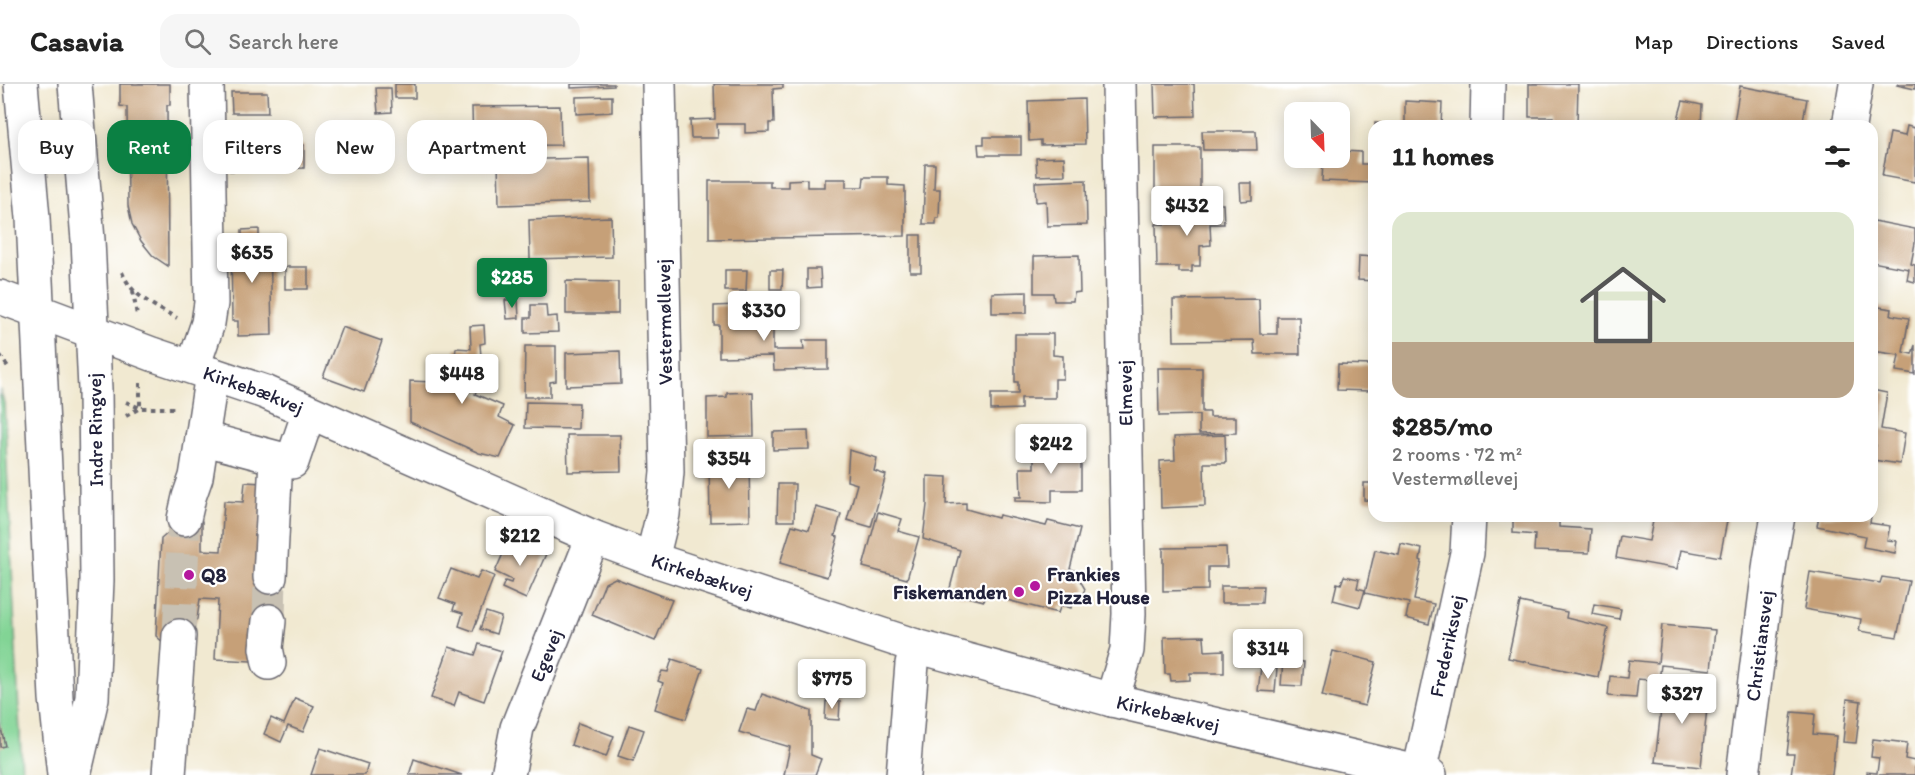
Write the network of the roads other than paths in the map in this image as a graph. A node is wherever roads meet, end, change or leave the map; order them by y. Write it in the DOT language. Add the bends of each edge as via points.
graph roads {
  1 [pos="21,84"];
  2 [pos="75,84"];
  3 [pos="207,84"];
  4 [pos="659,84"];
  5 [pos="1119,84"];
  6 [pos="1488,84"];
  7 [pos="1856,84"];
  8 [pos="1486,120"];
  9 [pos="1850,120"];
  10 [pos="0,297"];
  11 [pos="37,311"];
  12 [pos="92,331"];
  13 [pos="202,371"];
  14 [pos="309,412"];
  15 [pos="202,438"];
  16 [pos="276,459"];
  17 [pos="184,519"];
  18 [pos="1469,522"];
  19 [pos="1777,522"];
  20 [pos="593,537"];
  21 [pos="652,559"];
  22 [pos="270,577"];
  23 [pos="269,621"];
  24 [pos="179,636"];
  25 [pos="916,646"];
  26 [pos="269,663"];
  27 [pos="1112,700"];
  28 [pos="1425,774"];
  29 [pos="64,775"];
  30 [pos="74,775"];
  31 [pos="169,775"];
  32 [pos="508,775"];
  33 [pos="903,775"];
  34 [pos="1743,775"];
  1 -- 11 [label="street"];
  2 -- 12 [label="street, Indre Ringvej"];
  3 -- 13 [label="street" via="211,303"];
  4 -- 21 [label="street, Vestermøllevej" via="667,472 663,514"];
  5 -- 27 [label="street, Elmevej" via="1130,614 1127,650"];
  6 -- 8 [label="street"];
  7 -- 9 [label="street"];
  10 -- 11 [label="street, Kirkebækvej"];
  11 -- 12 [label="street, Kirkebækvej"];
  11 -- 29 [label="street" via="56,698"];
  12 -- 13 [label="street, Kirkebækvej"];
  12 -- 30 [label="street, Indre Ringvej" via="97,580 92,698"];
  13 -- 14 [label="street, Kirkebækvej"];
  13 -- 15 [label="street"];
  14 -- 16 [label="street" via="292,462"];
  14 -- 20 [label="street, Kirkebækvej"];
  15 -- 16 [label="street"];
  15 -- 17 [label="street"];
  16 -- 22 [label="street"];
  18 -- 28 [label="street, Frederiksvej" via="1467,553"];
  19 -- 34 [label="street, Christiansvej"];
  20 -- 21 [label="street, Kirkebækvej"];
  20 -- 32 [label="street, Egevej" via="517,728"];
  21 -- 25 [label="street, Kirkebækvej"];
  23 -- 26 [label="street"];
  24 -- 31 [label="street"];
  25 -- 27 [label="street, Kirkebækvej"];
  25 -- 33 [label="street"];
  27 -- 28 [label="street, Kirkebækvej"];
}
